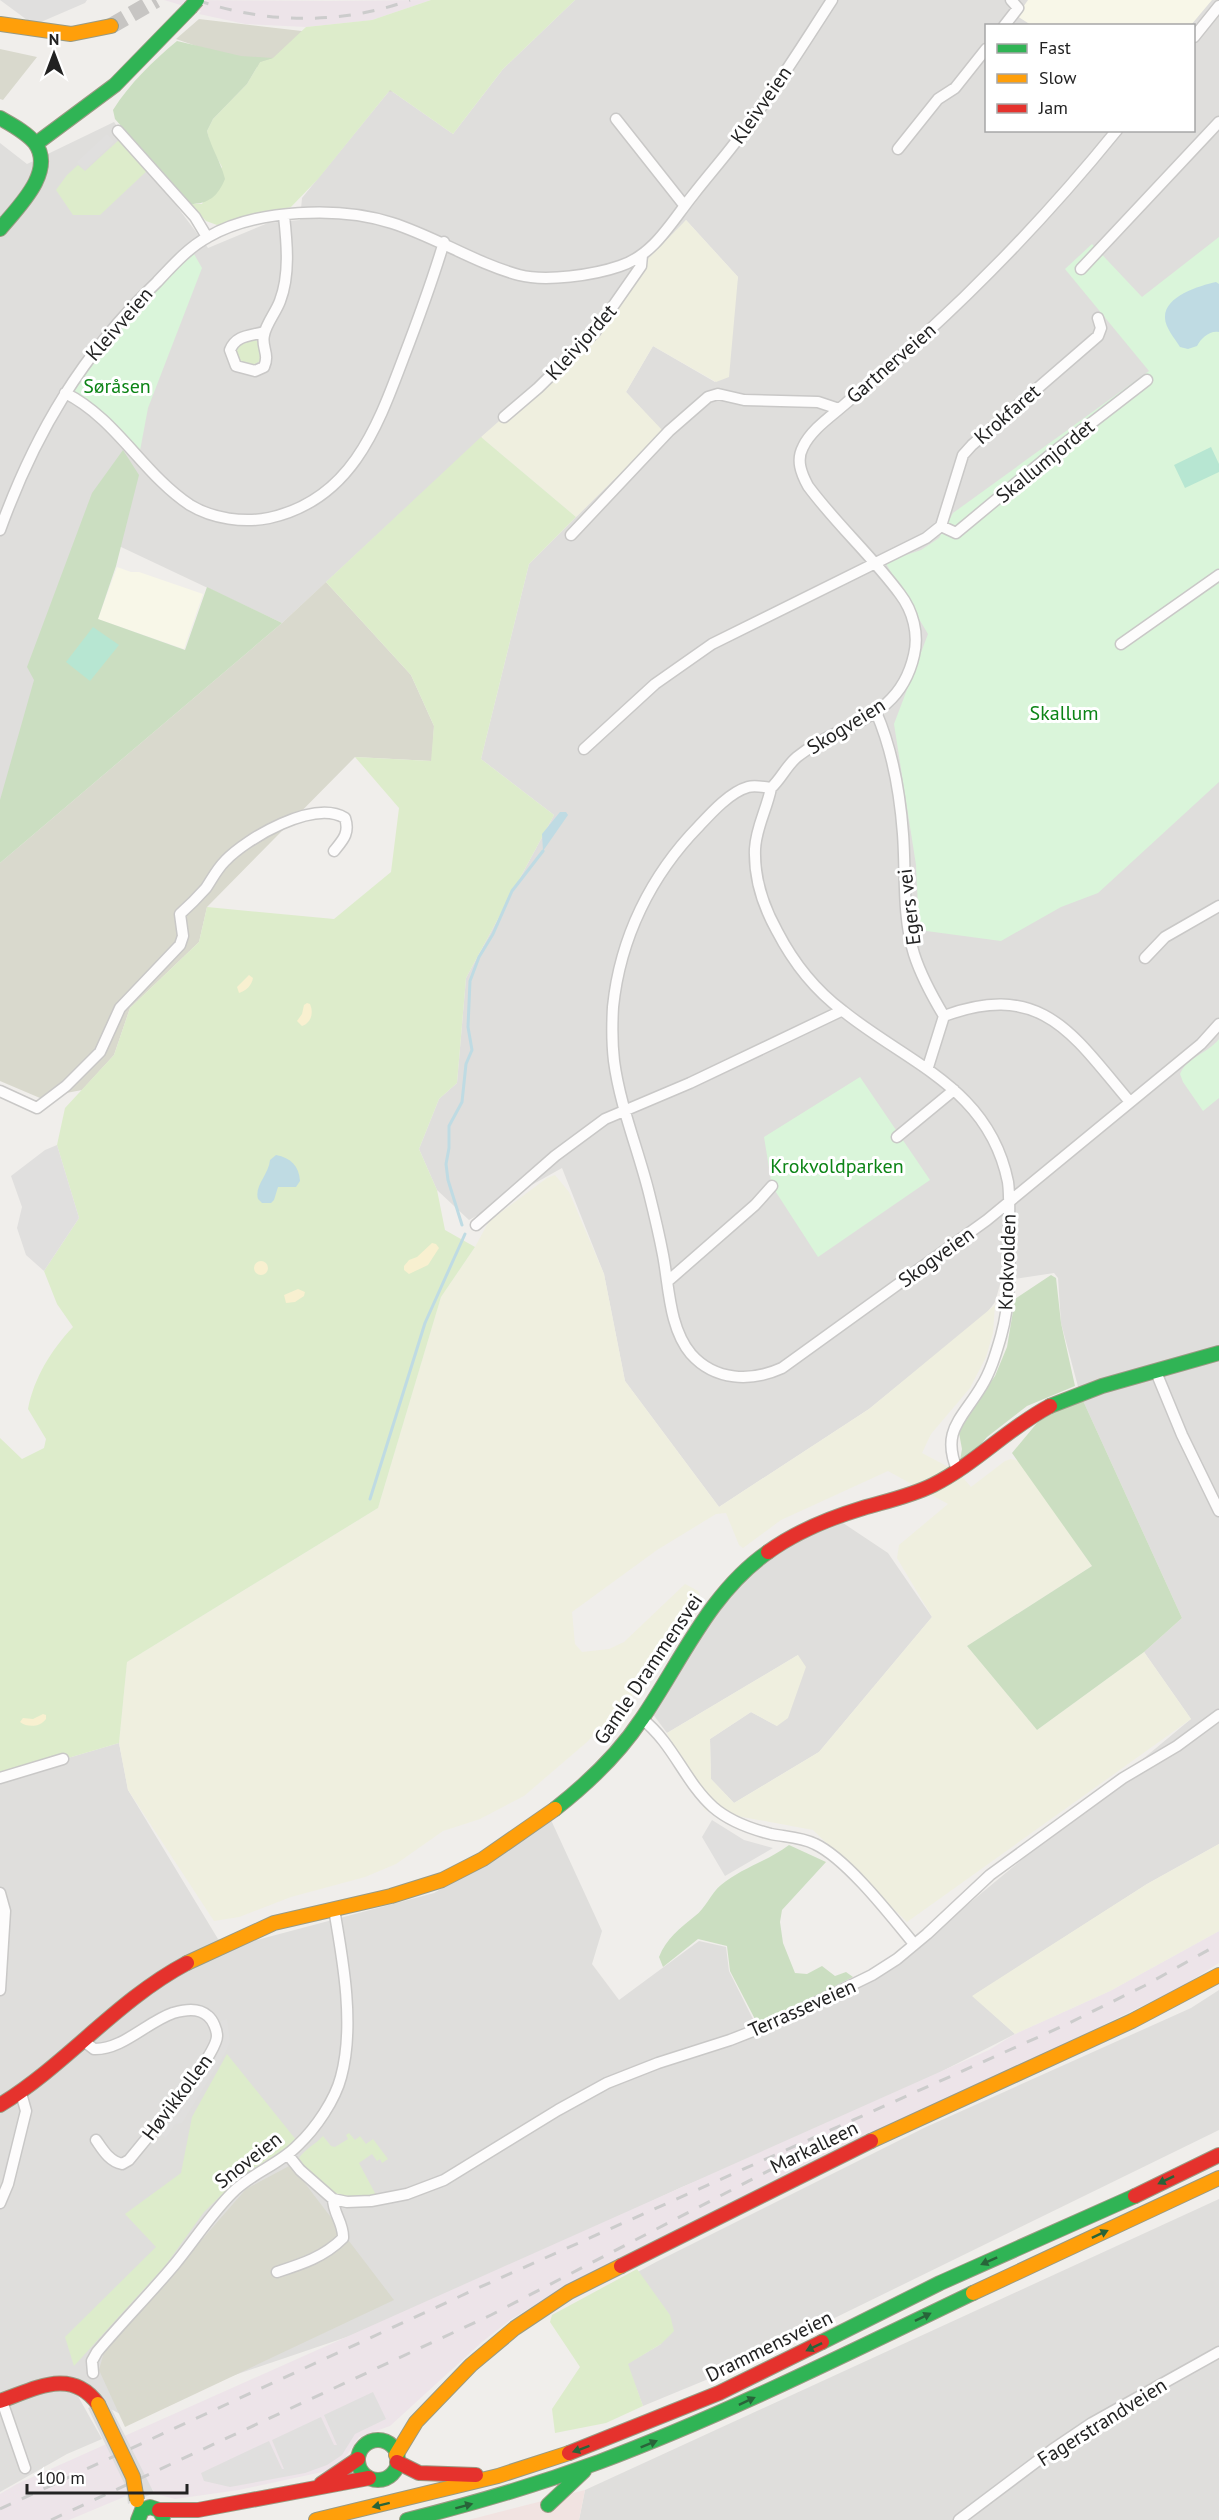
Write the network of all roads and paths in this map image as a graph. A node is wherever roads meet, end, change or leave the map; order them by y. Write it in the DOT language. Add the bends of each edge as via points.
graph roads {
  1 [pos="832,0"];
  2 [pos="1011,0"];
  3 [pos="194,4"];
  4 [pos="1219,6"];
  5 [pos="0,24"];
  6 [pos="1006,24"];
  7 [pos="111,26"];
  8 [pos="1195,36"];
  9 [pos="985,51"];
  10 [pos="0,118"];
  11 [pos="616,119"];
  12 [pos="1219,122"];
  13 [pos="118,131"];
  14 [pos="1115,132"];
  15 [pos="33,139"];
  16 [pos="898,148"];
  17 [pos="684,205"];
  18 [pos="284,216"];
  19 [pos="0,229"];
  20 [pos="207,237"];
  21 [pos="444,243"];
  22 [pos="642,255"];
  23 [pos="1081,269"];
  24 [pos="1098,318"];
  25 [pos="264,332"];
  26 [pos="1147,380"];
  27 [pos="65,393"];
  28 [pos="839,409"];
  29 [pos="504,417"];
  30 [pos="941,526"];
  31 [pos="0,530"];
  32 [pos="571,535"];
  33 [pos="875,564"];
  34 [pos="1219,575"];
  35 [pos="1121,644"];
  36 [pos="876,712"];
  37 [pos="584,750"];
  38 [pos="771,788"];
  39 [pos="334,851"];
  40 [pos="1219,906"];
  41 [pos="1145,958"];
  42 [pos="841,1011"];
  43 [pos="944,1016"];
  44 [pos="1219,1024"];
  45 [pos="928,1067"];
  46 [pos="954,1090"];
  47 [pos="0,1091"];
  48 [pos="1130,1102"];
  49 [pos="626,1110"];
  50 [pos="897,1137"];
  51 [pos="772,1186"];
  52 [pos="1010,1200"];
  53 [pos="476,1225"];
  54 [pos="668,1281"];
  55 [pos="1219,1353"];
  56 [pos="1156,1372"];
  57 [pos="958,1472"];
  58 [pos="1219,1511"];
  59 [pos="1219,1715"];
  60 [pos="642,1719"];
  61 [pos="63,1758"];
  62 [pos="0,1778"];
  63 [pos="0,1893"];
  64 [pos="334,1910"];
  65 [pos="914,1944"];
  66 [pos="1219,1975"];
  67 [pos="0,1990"];
  68 [pos="85,2042"];
  69 [pos="21,2092"];
  70 [pos="0,2105"];
  71 [pos="96,2140"];
  72 [pos="288,2155"];
  73 [pos="1219,2155"];
  74 [pos="1219,2178"];
  75 [pos="333,2199"];
  76 [pos="0,2203"];
  77 [pos="277,2272"];
  78 [pos="1219,2352"];
  79 [pos="93,2373"];
  80 [pos="1,2401"];
  81 [pos="416,2422"];
  82 [pos="383,2442"];
  83 [pos="397,2458"];
  84 [pos="358,2459"];
  85 [pos="25,2468"];
  86 [pos="587,2468"];
  87 [pos="498,2476"];
  88 [pos="369,2478"];
  89 [pos="319,2486"];
  90 [pos="548,2505"];
  91 [pos="148,2510"];
  92 [pos="198,2510"];
  93 [pos="964,2519"];
  94 [pos="172,2520"];
  95 [pos="316,2520"];
  96 [pos="407,2520"];
  1 -- 17 [label="street, Kleivveien" via="746,129"];
  2 -- 6 [label="street" via="1018,8"];
  3 -- 15 [label="main road" via="115,85"];
  4 -- 8 [label="street"];
  5 -- 7 [label="main road" via="71,34"];
  9 -- 16 [label="street"];
  10 -- 15 [label="main road"];
  11 -- 17 [label="street"];
  12 -- 23 [label="street"];
  13 -- 20 [label="street" via="195,217"];
  14 -- 28 [label="street, Gartnerveien" via="1011,252 923,337"];
  15 -- 19 [label="main road" via="42,159 38,180"];
  17 -- 22 [label="street, Kleivveien"];
  18 -- 20 [label="street, Kleivveien" via="243,223"];
  18 -- 21 [label="street, Kleivveien" via="319,213 363,217 390,222"];
  18 -- 25 [label="street" via="287,246 283,290"];
  20 -- 27 [label="street, Kleivveien" via="116,324 87,358"];
  21 -- 22 [label="street, Kleivveien" via="520,275 543,279 621,266"];
  21 -- 27 [label="street" via="388,399 363,452 336,482 298,509 249,521 211,514 191,505 98,416"];
  22 -- 29 [label="street, Kleivjordet" via="641,266 595,332"];
  24 -- 30 [label="street, Krokfaret" via="1098,336 963,455"];
  26 -- 30 [label="street, Skallumjordet" via="956,533"];
  27 -- 31 [label="street, Kleivveien" via="30,456"];
  28 -- 32 [label="street, Gartnerveien" via="818,402 744,400 718,394 708,397 669,431"];
  28 -- 33 [label="street, Skogveien" via="802,448 801,472 818,500"];
  30 -- 33 [label="street"];
  33 -- 36 [label="street, Skogveien" via="911,613 916,640 900,689"];
  33 -- 37 [label="street" via="696,654 635,701"];
  34 -- 35 [label="street"];
  36 -- 38 [label="street, Skogveien" via="796,758"];
  36 -- 43 [label="street, Egers vei" via="895,782 903,833 905,903 914,952"];
  38 -- 42 [label="street, Krokvolden" via="756,837 755,865 762,898 798,966"];
  38 -- 49 [label="street, Skogveien" via="746,787 706,818 654,882 637,915 620,965 613,1008 614,1063"];
  39 -- 47 [label="street" via="345,838 347,825 345,818 330,812 277,826 239,849 180,914 180,945 120,1008 100,1052 37,1108"];
  40 -- 41 [label="street" via="1165,937"];
  42 -- 45 [label="street, Krokvolden"];
  42 -- 49 [label="street"];
  43 -- 45 [label="street"];
  43 -- 48 [label="street" via="989,1004 1037,1011 1070,1032"];
  44 -- 48 [label="street, Skogveien"];
  45 -- 46 [label="street, Krokvolden"];
  46 -- 50 [label="street"];
  46 -- 52 [label="street, Krokvolden" via="972,1107 987,1130 1004,1169"];
  48 -- 52 [label="street, Skogveien"];
  49 -- 53 [label="street" via="605,1119 555,1156"];
  49 -- 54 [label="street, Skogveien"];
  51 -- 54 [label="street"];
  52 -- 54 [label="street, Skogveien" via="801,1355 765,1376 751,1378 703,1366 683,1344"];
  52 -- 57 [label="street, Krokvolden" via="1006,1316 990,1370 952,1434 951,1447"];
  55 -- 56 [label="main road, Gamle Drammensvei"];
  56 -- 57 [label="main road, Gamle Drammensvei" via="1047,1407"];
  56 -- 58 [label="street"];
  57 -- 60 [label="main road, Gamle Drammensvei" via="921,1490 818,1523 758,1559 710,1611"];
  59 -- 65 [label="street, Terrasseveien" via="1123,1778 990,1875"];
  60 -- 64 [label="main road, Gamle Drammensvei" via="621,1748 592,1777 478,1862 427,1886"];
  60 -- 65 [label="street" via="657,1732 713,1807 740,1823 805,1840 831,1853"];
  61 -- 62 [label="street"];
  63 -- 67 [label="street" via="5,1911"];
  64 -- 68 [label="main road, Gamle Drammensvei" via="269,1924 181,1966 142,1991"];
  64 -- 72 [label="street, Snoveien" via="346,2013 344,2064 330,2102"];
  65 -- 75 [label="street, Terrasseveien" via="872,1975 826,1999 730,2040 607,2083 444,2180 371,2201"];
  66 -- 81 [label="main road, Markalleen" via="1132,2021 894,2129 569,2292 500,2340"];
  68 -- 69 [label="main road, Gamle Drammensvei"];
  68 -- 71 [label="street, Høvikkollen" via="93,2049 111,2046 152,2023 187,2010 208,2016 217,2037 202,2066 129,2160 117,2163"];
  69 -- 70 [label="main road, Gamle Drammensvei"];
  69 -- 76 [label="street" via="26,2111"];
  72 -- 75 [label="street"];
  72 -- 79 [label="street, Snoveien" via="244,2182 224,2201 97,2352 92,2361"];
  73 -- 87 [label="main road, Drammensveien, one-way" via="940,2283 719,2393 576,2451"];
  86 -- 74 [label="main road, Drammensveien, one-way" via="694,2425"];
  75 -- 77 [label="street" via="343,2238 331,2250 308,2262"];
  78 -- 93 [label="street, Fagerstrandveien" via="1092,2423"];
  80 -- 85 [label="street"];
  80 -- 91 [label="main road, bridge" via="62,2382 84,2386 94,2395"];
  81 -- 82 [label="main road"];
  81 -- 83 [label="main road"];
  82 -- 83 [label="main road" via="392,2446"];
  82 -- 84 [label="main road" via="366,2444"];
  83 -- 87 [label="main road" via="419,2473"];
  83 -- 88 [label="main road" via="394,2471 386,2478"];
  84 -- 88 [label="main road" via="360,2470"];
  84 -- 89 [label="main road"];
  86 -- 90 [label="main road"];
  96 -- 86 [label="main road, Drammensveien, one-way"];
  87 -- 95 [label="main road, Drammensveien, one-way"];
  88 -- 89 [label="main road"];
  89 -- 92 [label="main road"];
  91 -- 92 [label="main road"];
  92 -- 94 [label="main road"];
}
